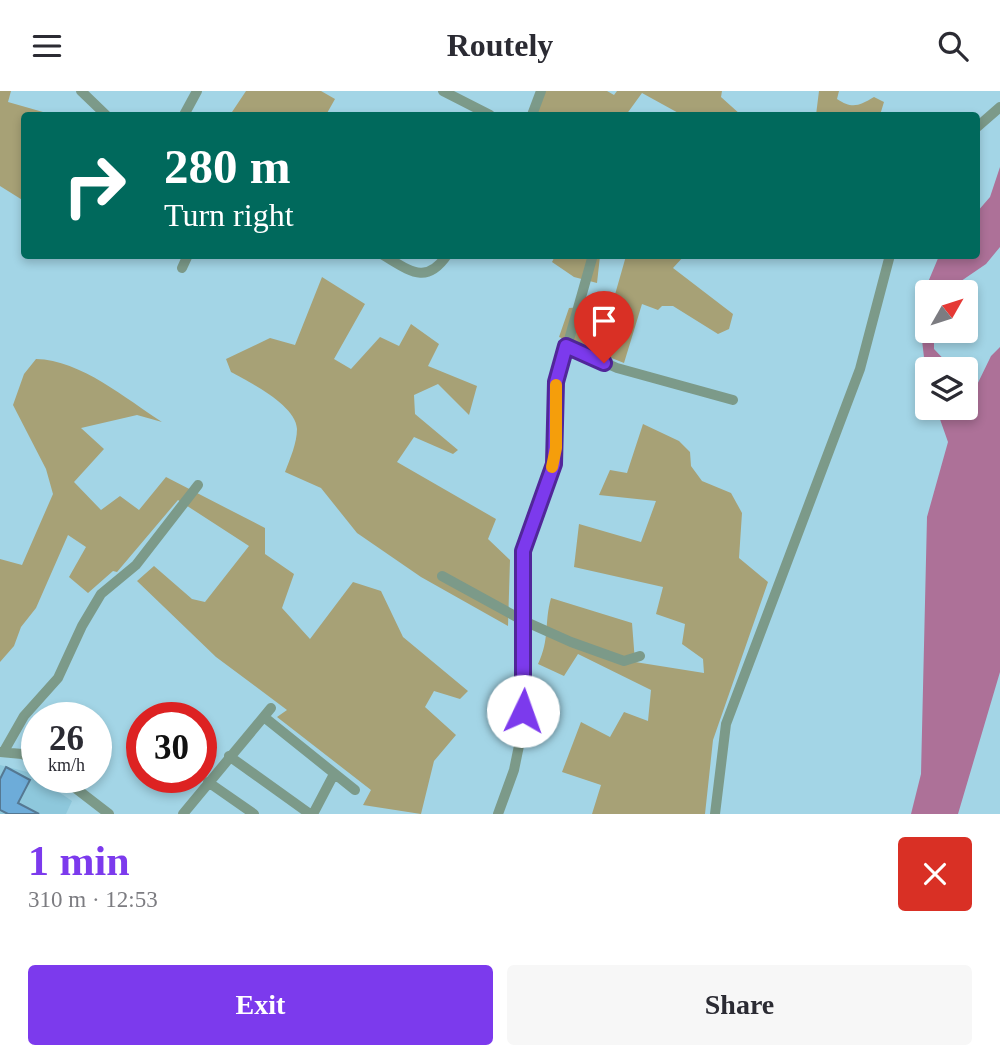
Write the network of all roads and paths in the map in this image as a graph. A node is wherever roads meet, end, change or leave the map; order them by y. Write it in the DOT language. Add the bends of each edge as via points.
graph roads {
  1 [pos="82,91"];
  2 [pos="197,91"];
  3 [pos="443,91"];
  4 [pos="541,91"];
  5 [pos="1000,107"];
  6 [pos="103,112"];
  7 [pos="186,112"];
  8 [pos="484,112"];
  9 [pos="533,112"];
  10 [pos="980,124"];
  11 [pos="186,259"];
  12 [pos="390,259"];
  13 [pos="444,259"];
  14 [pos="592,259"];
  15 [pos="889,259"];
  16 [pos="182,268"];
  17 [pos="566,346"];
  18 [pos="733,400"];
  19 [pos="198,485"];
  20 [pos="442,576"];
  21 [pos="524,621"];
  22 [pos="640,656"];
  23 [pos="271,708"];
  24 [pos="264,717"];
  25 [pos="2,751"];
  26 [pos="21,756"];
  27 [pos="229,756"];
  28 [pos="217,771"];
  29 [pos="334,774"];
  30 [pos="217,788"];
  31 [pos="355,790"];
  32 [pos="82,793"];
  33 [pos="199,793"];
  34 [pos="109,814"];
  35 [pos="183,814"];
  36 [pos="254,814"];
  37 [pos="312,814"];
  38 [pos="498,814"];
  39 [pos="715,814"];
  1 -- 6 [label="street"];
  2 -- 7 [label="street"];
  3 -- 8 [label="street"];
  4 -- 9 [label="street"];
  5 -- 10 [label="street"];
  11 -- 16 [label="street"];
  12 -- 13 [label="street" via="410,271 427,274"];
  14 -- 17 [label="street"];
  15 -- 39 [label="street" via="860,369 726,724"];
  17 -- 18 [label="street" via="617,368"];
  17 -- 21 [label="street" via="556,382 554,464 523,551"];
  19 -- 25 [label="street" via="136,565 101,594 58,678 24,716"];
  20 -- 21 [label="street"];
  21 -- 22 [label="street" via="614,659 628,661"];
  21 -- 38 [label="street" via="521,736"];
  23 -- 24 [label="street"];
  24 -- 27 [label="street"];
  24 -- 29 [label="street"];
  25 -- 26 [label="street"];
  27 -- 28 [label="street"];
  27 -- 37 [label="street"];
  29 -- 31 [label="street"];
  29 -- 37 [label="street"];
  30 -- 36 [label="street"];
  32 -- 34 [label="street"];
  33 -- 35 [label="street"];
}
